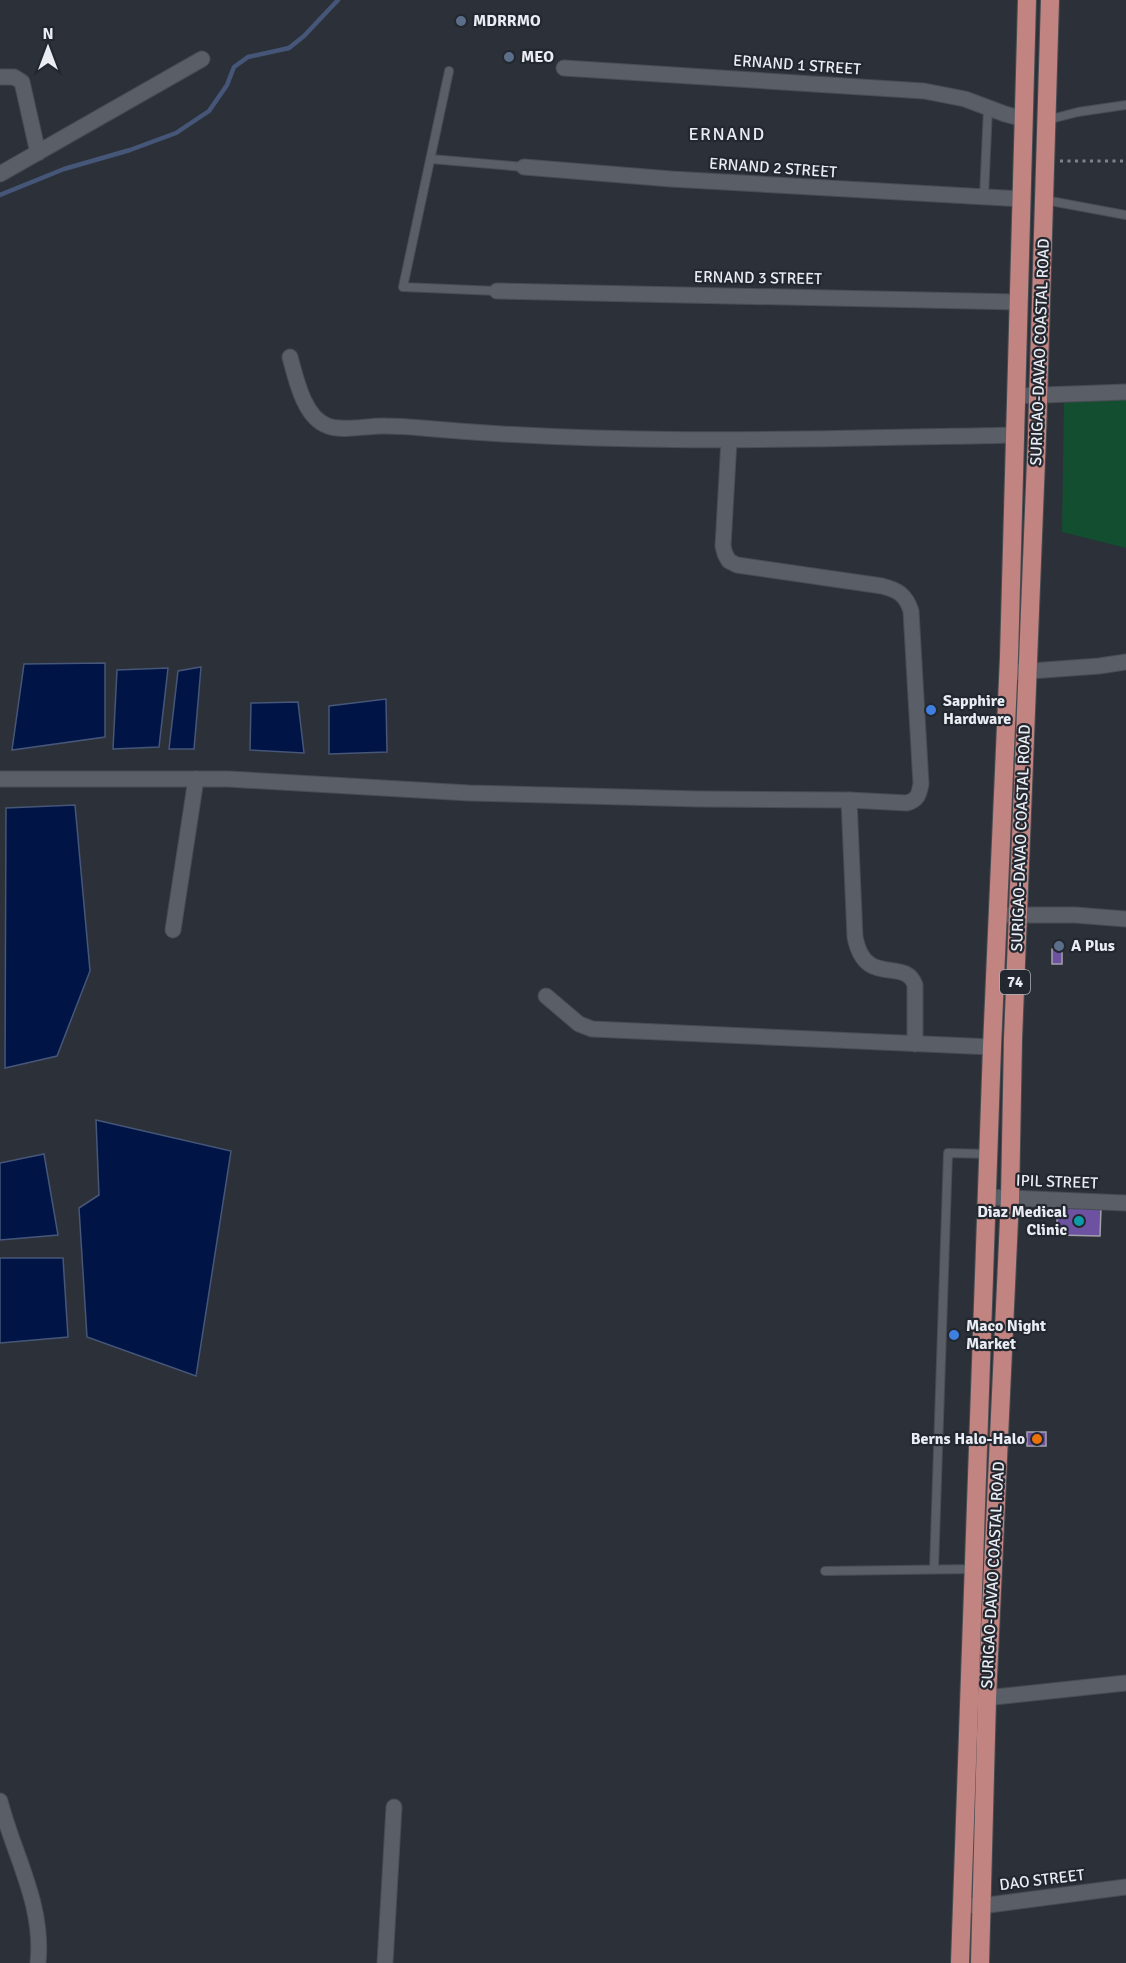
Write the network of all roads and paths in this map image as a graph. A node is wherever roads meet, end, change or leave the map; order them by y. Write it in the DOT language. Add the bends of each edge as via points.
graph roads {
  1 [pos="1027,0"];
  2 [pos="1050,0"];
  3 [pos="202,59"];
  4 [pos="564,68"];
  5 [pos="449,71"];
  6 [pos="0,76"];
  7 [pos="1126,105"];
  8 [pos="988,108"];
  9 [pos="1024,119"];
  10 [pos="1047,120"];
  11 [pos="38,153"];
  12 [pos="430,159"];
  13 [pos="1126,160"];
  14 [pos="1046,161"];
  15 [pos="524,167"];
  16 [pos="0,174"];
  17 [pos="984,197"];
  18 [pos="1021,199"];
  19 [pos="1045,200"];
  20 [pos="1126,215"];
  21 [pos="497,291"];
  22 [pos="1018,302"];
  23 [pos="291,357"];
  24 [pos="1126,392"];
  25 [pos="1038,395"];
  26 [pos="1016,396"];
  27 [pos="1016,435"];
  28 [pos="729,440"];
  29 [pos="1126,662"];
  30 [pos="1027,672"];
  31 [pos="1008,673"];
  32 [pos="0,779"];
  33 [pos="196,779"];
  34 [pos="849,800"];
  35 [pos="998,915"];
  36 [pos="1018,915"];
  37 [pos="1126,919"];
  38 [pos="173,930"];
  39 [pos="546,996"];
  40 [pos="915,1044"];
  41 [pos="992,1047"];
  42 [pos="989,1154"];
  43 [pos="987,1197"];
  44 [pos="1010,1198"];
  45 [pos="1126,1203"];
  46 [pos="934,1569"];
  47 [pos="975,1569"];
  48 [pos="825,1571"];
  49 [pos="1126,1683"];
  50 [pos="979,1699"];
  51 [pos="0,1800"];
  52 [pos="394,1807"];
  53 [pos="1126,1887"];
  54 [pos="962,1905"];
  55 [pos="981,1906"];
  56 [pos="38,1963"];
  57 [pos="385,1963"];
  58 [pos="960,1963"];
  59 [pos="980,1963"];
  1 -- 9 [label="highway, SURIGAO-DAVAO COASTAL ROAD / 74"];
  2 -- 10 [label="highway, SURIGAO-DAVAO COASTAL ROAD / 74"];
  3 -- 11 [label="street"];
  4 -- 8 [label="street, ERNAND 1 STREET" via="924,91"];
  5 -- 12 [label="lane"];
  6 -- 11 [label="street" via="22,82"];
  7 -- 10 [label="lane"];
  8 -- 9 [label="street, ERNAND 1 STREET"];
  8 -- 17 [label="lane"];
  9 -- 10 [label="highway"];
  9 -- 18 [label="highway, SURIGAO-DAVAO COASTAL ROAD / 74"];
  10 -- 14 [label="highway, SURIGAO-DAVAO COASTAL ROAD / 74"];
  11 -- 16 [label="street"];
  12 -- 15 [label="lane"];
  12 -- 21 [label="lane" via="403,287"];
  13 -- 14 [label="path"];
  14 -- 19 [label="highway, SURIGAO-DAVAO COASTAL ROAD / 74"];
  15 -- 17 [label="street, ERNAND 2 STREET"];
  17 -- 18 [label="street, ERNAND 2 STREET"];
  18 -- 19 [label="highway"];
  18 -- 22 [label="highway, SURIGAO-DAVAO COASTAL ROAD / 74"];
  19 -- 20 [label="lane"];
  19 -- 25 [label="highway, SURIGAO-DAVAO COASTAL ROAD / 74"];
  21 -- 22 [label="street, ERNAND 3 STREET"];
  22 -- 26 [label="highway, SURIGAO-DAVAO COASTAL ROAD / 74"];
  23 -- 28 [label="street" via="309,410 328,427 387,426 581,439"];
  24 -- 25 [label="street"];
  25 -- 26 [label="street"];
  25 -- 30 [label="highway, SURIGAO-DAVAO COASTAL ROAD / 74"];
  26 -- 27 [label="highway, SURIGAO-DAVAO COASTAL ROAD / 74"];
  27 -- 28 [label="street"];
  27 -- 31 [label="highway, SURIGAO-DAVAO COASTAL ROAD / 74"];
  28 -- 34 [label="street" via="723,534 729,561 893,589 902,594 911,611 921,784 918,797 907,803"];
  29 -- 30 [label="street"];
  30 -- 31 [label="street"];
  30 -- 36 [label="highway, SURIGAO-DAVAO COASTAL ROAD / 74"];
  31 -- 35 [label="highway, SURIGAO-DAVAO COASTAL ROAD / 74"];
  32 -- 33 [label="street"];
  33 -- 34 [label="street" via="469,793"];
  33 -- 38 [label="street"];
  34 -- 40 [label="street" via="857,951 864,962 878,969 913,978"];
  35 -- 36 [label="street"];
  35 -- 41 [label="highway, SURIGAO-DAVAO COASTAL ROAD / 74"];
  36 -- 37 [label="street"];
  36 -- 44 [label="highway, SURIGAO-DAVAO COASTAL ROAD / 74"];
  39 -- 40 [label="street" via="579,1024 592,1029"];
  40 -- 41 [label="street"];
  41 -- 42 [label="highway, SURIGAO-DAVAO COASTAL ROAD / 74"];
  42 -- 43 [label="highway, SURIGAO-DAVAO COASTAL ROAD / 74"];
  42 -- 46 [label="lane" via="948,1153"];
  43 -- 44 [label="street, IPIL STREET"];
  43 -- 47 [label="highway, SURIGAO-DAVAO COASTAL ROAD / 74"];
  44 -- 45 [label="street, IPIL STREET"];
  44 -- 50 [label="highway, SURIGAO-DAVAO COASTAL ROAD / 74"];
  46 -- 47 [label="lane"];
  46 -- 48 [label="lane"];
  47 -- 50 [label="highway, SURIGAO-DAVAO COASTAL ROAD / 74"];
  49 -- 50 [label="street"];
  50 -- 54 [label="highway, SURIGAO-DAVAO COASTAL ROAD / 74"];
  50 -- 55 [label="highway, SURIGAO-DAVAO COASTAL ROAD / 74"];
  51 -- 56 [label="street" via="30,1891 40,1942"];
  52 -- 57 [label="street"];
  53 -- 55 [label="street, DAO STREET"];
  54 -- 55 [label="street, DAO STREET"];
  54 -- 58 [label="highway, SURIGAO-DAVAO COASTAL ROAD / 74"];
  55 -- 59 [label="highway, SURIGAO-DAVAO COASTAL ROAD / 74"];
}
